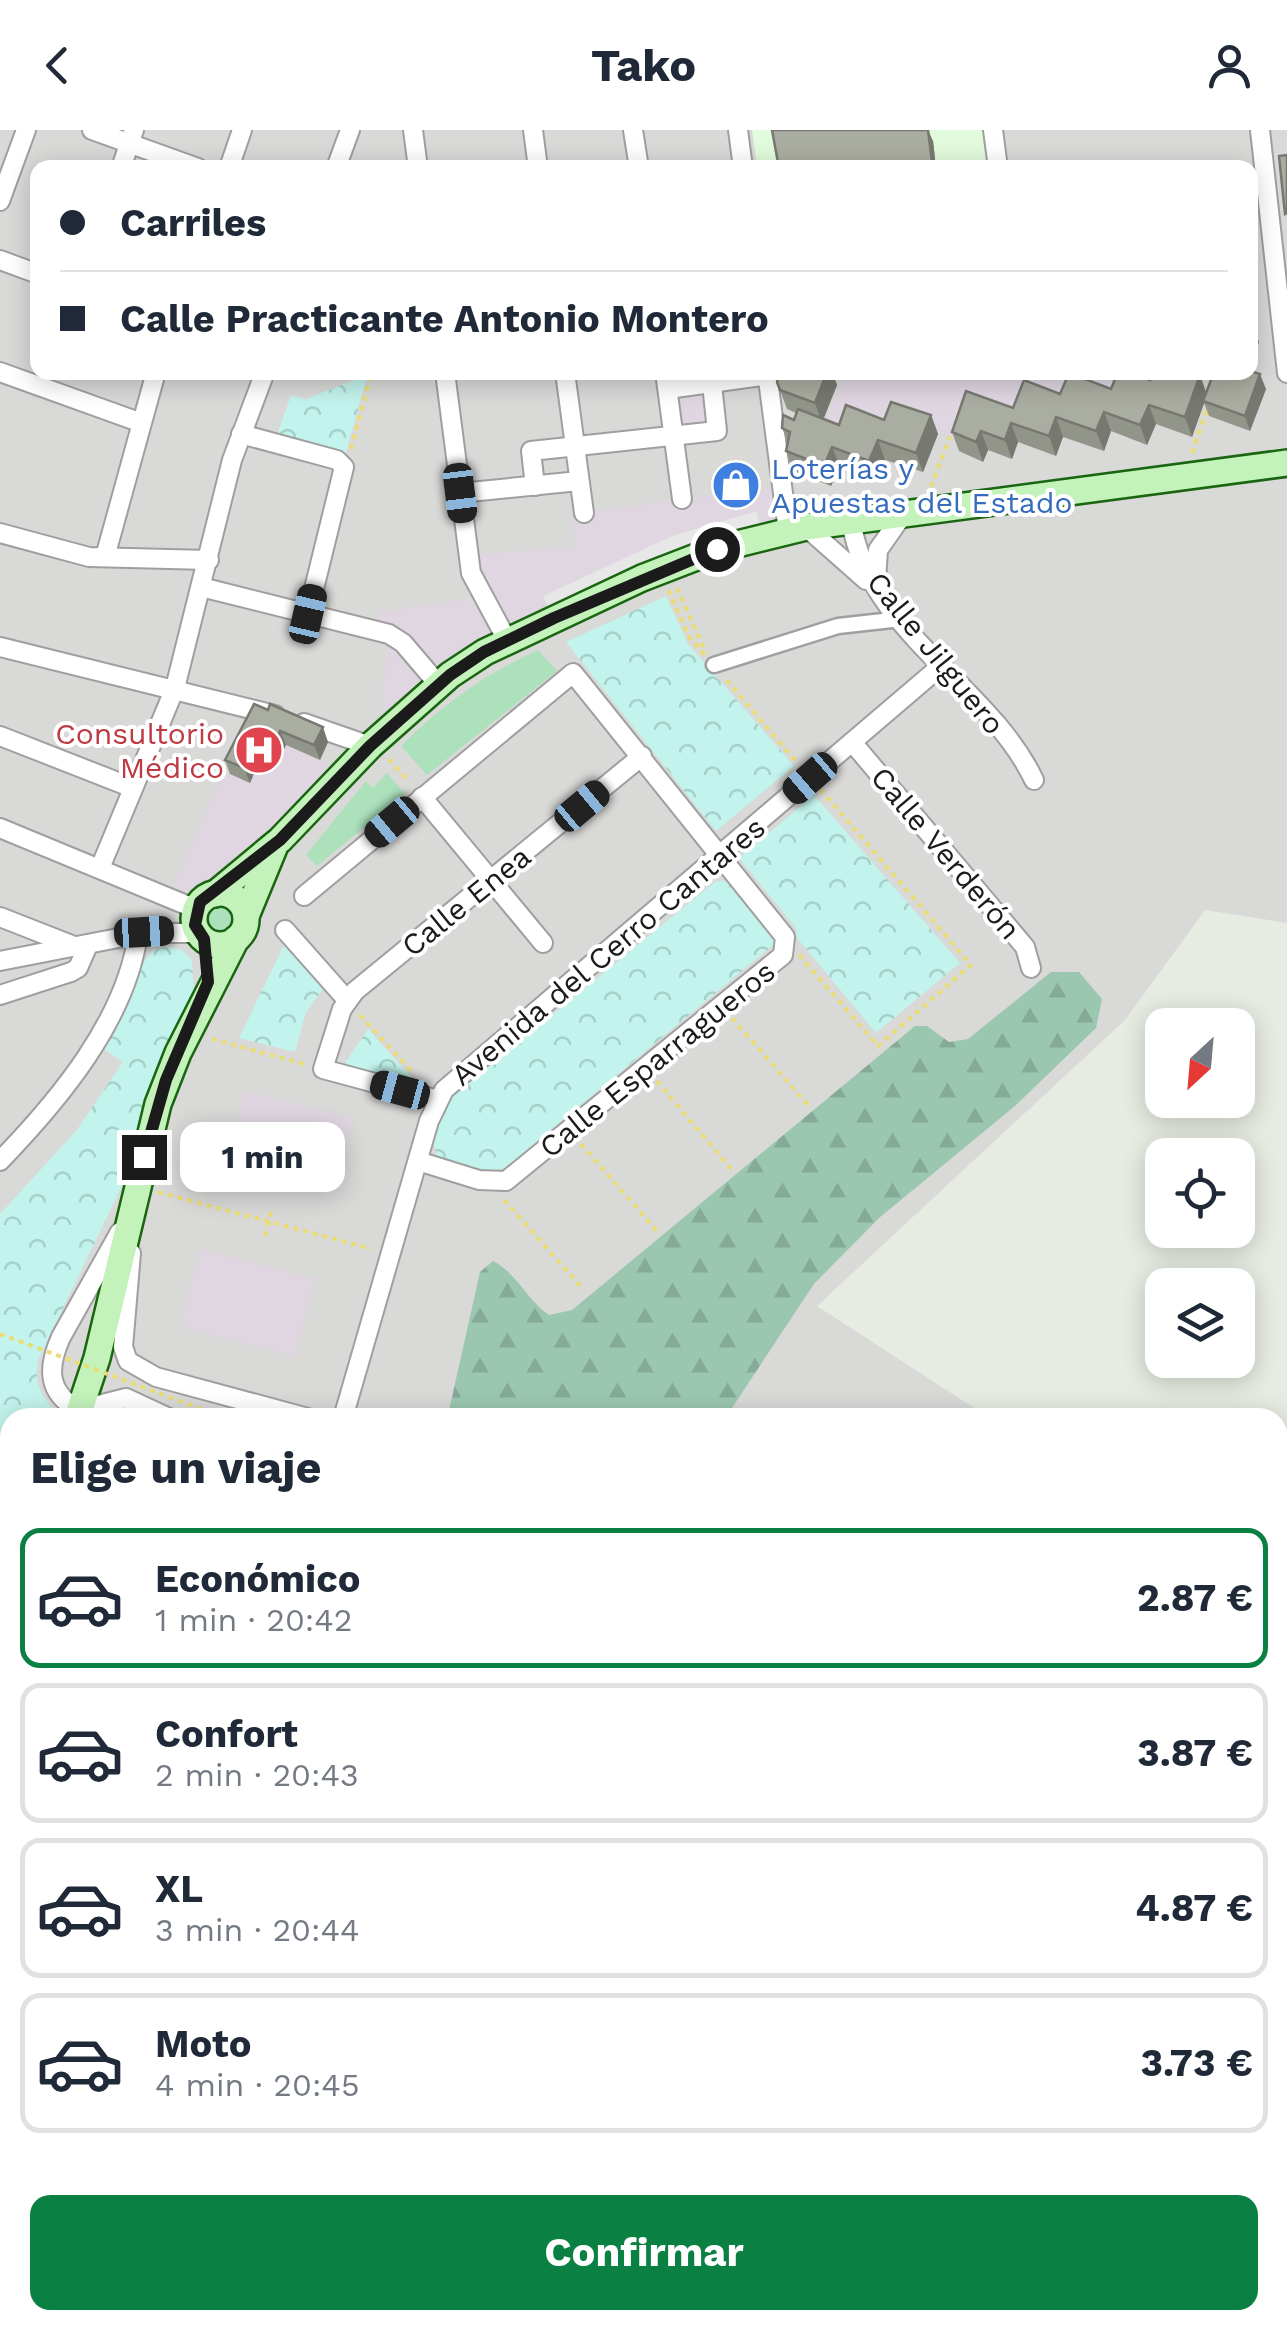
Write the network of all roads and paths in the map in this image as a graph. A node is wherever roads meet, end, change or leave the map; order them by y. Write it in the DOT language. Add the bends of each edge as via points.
graph roads {
  1 [pos="26,130"];
  2 [pos="92,130"];
  3 [pos="242,130"];
  4 [pos="350,130"];
  5 [pos="412,130"];
  6 [pos="533,130"];
  7 [pos="634,130"];
  8 [pos="738,130"];
  9 [pos="993,130"];
  10 [pos="1260,130"];
  11 [pos="132,136"];
  12 [pos="124,160"];
  13 [pos="182,160"];
  14 [pos="232,160"];
  15 [pos="339,160"];
  16 [pos="417,160"];
  17 [pos="537,160"];
  18 [pos="637,160"];
  19 [pos="742,160"];
  20 [pos="997,160"];
  21 [pos="0,202"];
  22 [pos="1259,207"];
  23 [pos="0,260"];
  24 [pos="30,271"];
  25 [pos="1281,271"];
  26 [pos="0,372"];
  27 [pos="1287,373"];
  28 [pos="30,377"];
  29 [pos="45,380"];
  30 [pos="153,380"];
  31 [pos="262,380"];
  32 [pos="369,380"];
  33 [pos="446,380"];
  34 [pos="566,380"];
  35 [pos="734,380"];
  36 [pos="768,380"];
  37 [pos="666,381"];
  38 [pos="712,384"];
  39 [pos="1213,394"];
  40 [pos="139,422"];
  41 [pos="241,434"];
  42 [pos="674,436"];
  43 [pos="950,436"];
  44 [pos="575,446"];
  45 [pos="1287,463"];
  46 [pos="343,465"];
  47 [pos="1184,476"];
  48 [pos="579,481"];
  49 [pos="535,486"];
  50 [pos="460,493"];
  51 [pos="682,500"];
  52 [pos="913,511"];
  53 [pos="584,513"];
  54 [pos="851,520"];
  55 [pos="797,529"];
  56 [pos="0,533"];
  57 [pos="105,557"];
  58 [pos="208,560"];
  59 [pos="664,569"];
  60 [pos="202,587"];
  61 [pos="878,592"];
  62 [pos="308,614"];
  63 [pos="901,618"];
  64 [pos="507,640"];
  65 [pos="0,647"];
  66 [pos="714,665"];
  67 [pos="941,666"];
  68 [pos="438,684"];
  69 [pos="175,688"];
  70 [pos="0,736"];
  71 [pos="852,742"];
  72 [pos="372,744"];
  73 [pos="642,756"];
  74 [pos="810,778"];
  75 [pos="1034,780"];
  76 [pos="133,788"];
  77 [pos="422,798"];
  78 [pos="0,828"];
  79 [pos="280,840"];
  80 [pos="724,855"];
  81 [pos="100,868"];
  82 [pos="492,882"];
  83 [pos="304,896"];
  84 [pos="0,917"];
  85 [pos="203,919"];
  86 [pos="241,928"];
  87 [pos="284,930"];
  88 [pos="141,933"];
  89 [pos="543,943"];
  90 [pos="82,946"];
  91 [pos="787,946"];
  92 [pos="0,961"];
  93 [pos="1031,968"];
  94 [pos="0,995"];
  95 [pos="347,1000"];
  96 [pos="203,1001"];
  97 [pos="722,1006"];
  98 [pos="226,1042"];
  99 [pos="646,1068"];
  100 [pos="323,1069"];
  101 [pos="438,1100"];
  102 [pos="808,1104"];
  103 [pos="570,1131"];
  104 [pos="0,1161"];
  105 [pos="418,1162"];
  106 [pos="731,1169"];
  107 [pos="136,1186"];
  108 [pos="504,1199"];
  109 [pos="272,1208"];
  110 [pos="130,1214"];
  111 [pos="268,1222"];
  112 [pos="656,1231"];
  113 [pos="265,1236"];
  114 [pos="391,1254"];
  115 [pos="584,1290"];
  116 [pos="0,1334"];
  117 [pos="81,1408"];
  118 [pos="89,1408"];
  119 [pos="99,1408"];
  120 [pos="148,1408"];
  121 [pos="198,1408"];
  122 [pos="274,1408"];
  123 [pos="346,1408"];
  1 -- 21 [label="street"];
  2 -- 11 [label="street"];
  3 -- 14 [label="street"];
  4 -- 15 [label="street"];
  5 -- 16 [label="street"];
  6 -- 17 [label="street"];
  7 -- 18 [label="street"];
  8 -- 19 [label="street"];
  9 -- 20 [label="street"];
  10 -- 22 [label="street"];
  11 -- 12 [label="street"];
  11 -- 13 [label="street"];
  22 -- 25 [label="street"];
  23 -- 24 [label="street"];
  25 -- 27 [label="street"];
  26 -- 28 [label="street"];
  29 -- 40 [label="street"];
  30 -- 40 [label="street"];
  31 -- 41 [label="street"];
  32 -- 46 [label="path"];
  33 -- 50 [label="street"];
  34 -- 44 [label="street"];
  35 -- 38 [label="street"];
  36 -- 55 [label="street"];
  37 -- 38 [label="street"];
  37 -- 42 [label="street"];
  38 -- 42 [label="street" via="717,431"];
  39 -- 47 [label="path"];
  40 -- 57 [label="street"];
  41 -- 46 [label="street"];
  41 -- 58 [label="street"];
  42 -- 44 [label="street"];
  42 -- 51 [label="street"];
  43 -- 52 [label="path"];
  44 -- 48 [label="street"];
  44 -- 49 [label="street" via="531,450"];
  45 -- 47 [label="main road"];
  46 -- 62 [label="street"];
  47 -- 52 [label="main road"];
  48 -- 49 [label="street"];
  48 -- 53 [label="street"];
  49 -- 50 [label="street"];
  50 -- 64 [label="street" via="473,582"];
  52 -- 54 [label="main road"];
  52 -- 61 [label="street" via="878,550"];
  54 -- 55 [label="main road"];
  54 -- 61 [label="street, Calle Jilguero"];
  55 -- 59 [label="main road"];
  55 -- 61 [label="street"];
  56 -- 57 [label="street"];
  57 -- 58 [label="street"];
  58 -- 60 [label="street"];
  59 -- 59 [label="path" via="689,637 708,658"];
  59 -- 64 [label="main road"];
  60 -- 62 [label="street"];
  60 -- 69 [label="street"];
  61 -- 63 [label="street, Calle Jilguero"];
  62 -- 68 [label="street" via="389,634"];
  63 -- 66 [label="street" via="838,626"];
  63 -- 67 [label="street, Calle Jilguero"];
  64 -- 68 [label="main road"];
  65 -- 69 [label="street"];
  66 -- 74 [label="path"];
  67 -- 71 [label="street, Avenida del Cerro Cantares"];
  67 -- 75 [label="street, Calle Jilguero" via="1021,756"];
  68 -- 72 [label="main road"];
  69 -- 72 [label="street"];
  69 -- 76 [label="street"];
  70 -- 76 [label="street"];
  71 -- 74 [label="street, Avenida del Cerro Cantares"];
  71 -- 93 [label="street, Calle Verderón" via="1025,947"];
  72 -- 77 [label="path"];
  72 -- 79 [label="main road"];
  73 -- 77 [label="street, Calle Esparragueros" via="573,672"];
  73 -- 80 [label="street, Calle Esparragueros"];
  73 -- 82 [label="street, Calle Enea"];
  74 -- 80 [label="street, Avenida del Cerro Cantares"];
  74 -- 91 [label="path" via="971,966 878,1046"];
  76 -- 81 [label="street"];
  77 -- 82 [label="street"];
  77 -- 83 [label="street"];
  78 -- 81 [label="street"];
  79 -- 85 [label="main road"];
  79 -- 86 [label="main road"];
  80 -- 91 [label="street, Calle Esparragueros"];
  80 -- 101 [label="street, Avenida del Cerro Cantares"];
  81 -- 85 [label="street"];
  82 -- 89 [label="street"];
  82 -- 95 [label="street, Calle Enea"];
  84 -- 90 [label="street"];
  85 -- 86 [label="main road" via="220,945"];
  85 -- 86 [label="main road" via="238,900"];
  85 -- 88 [label="street"];
  85 -- 96 [label="main road" via="209,971"];
  86 -- 96 [label="main road"];
  87 -- 95 [label="street"];
  88 -- 90 [label="street"];
  88 -- 104 [label="street" via="120,992 79,1066"];
  90 -- 92 [label="street"];
  90 -- 94 [label="street" via="78,968"];
  91 -- 97 [label="street, Calle Esparragueros"];
  95 -- 100 [label="street"];
  95 -- 101 [label="path"];
  96 -- 107 [label="main road" via="166,1080"];
  97 -- 99 [label="street, Calle Esparragueros"];
  97 -- 102 [label="path"];
  98 -- 100 [label="path"];
  99 -- 103 [label="street, Calle Esparragueros"];
  99 -- 106 [label="path"];
  100 -- 101 [label="street"];
  101 -- 105 [label="street, Avenida del Cerro Cantares"];
  103 -- 105 [label="street, Calle Esparragueros" via="506,1181"];
  103 -- 112 [label="path"];
  105 -- 114 [label="street, Avenida del Cerro Cantares"];
  107 -- 110 [label="main road"];
  107 -- 111 [label="path"];
  108 -- 115 [label="path"];
  109 -- 111 [label="path"];
  110 -- 117 [label="street" via="50,1368 56,1393"];
  110 -- 118 [label="main road"];
  110 -- 122 [label="street" via="123,1347 136,1368"];
  111 -- 113 [label="path"];
  111 -- 114 [label="path"];
  114 -- 123 [label="street, Avenida del Cerro Cantares"];
  116 -- 121 [label="path, bridge"];
  119 -- 120 [label="street" via="126,1398"];
}
